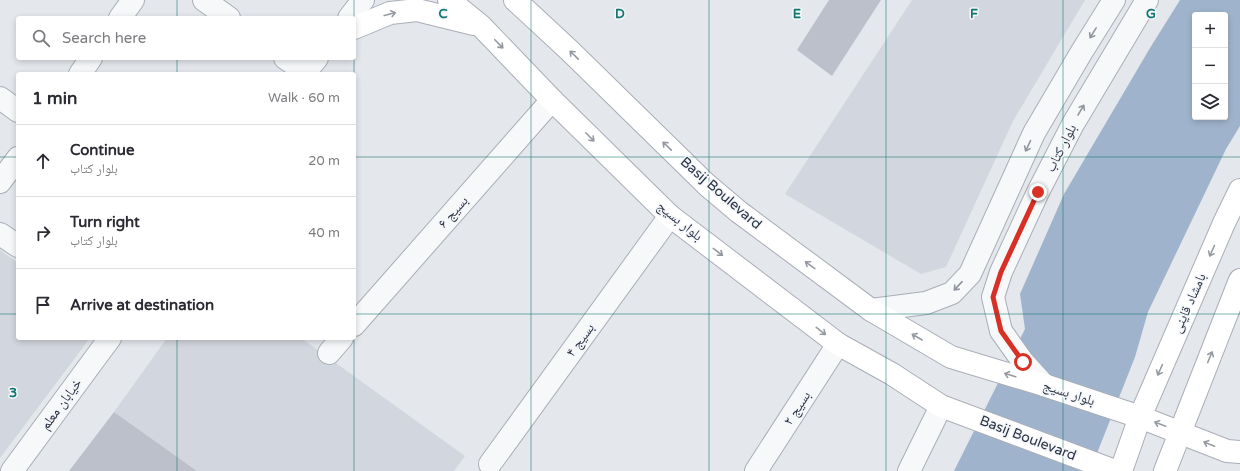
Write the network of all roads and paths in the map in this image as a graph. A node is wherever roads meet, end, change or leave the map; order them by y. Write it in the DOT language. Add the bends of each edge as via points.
graph roads {
  1 [pos="133,0"];
  2 [pos="204,0"];
  3 [pos="364,0"];
  4 [pos="449,0"];
  5 [pos="515,0"];
  6 [pos="1114,0"];
  7 [pos="1148,0"];
  8 [pos="121,16"];
  9 [pos="226,16"];
  10 [pos="351,16"];
  11 [pos="481,26"];
  12 [pos="356,27"];
  13 [pos="90,60"];
  14 [pos="290,60"];
  15 [pos="309,68"];
  16 [pos="81,72"];
  17 [pos="0,98"];
  18 [pos="552,100"];
  19 [pos="16,110"];
  20 [pos="16,161"];
  21 [pos="0,182"];
  22 [pos="1240,190"];
  23 [pos="670,216"];
  24 [pos="1232,227"];
  25 [pos="0,234"];
  26 [pos="16,245"];
  27 [pos="978,258"];
  28 [pos="1001,272"];
  29 [pos="1240,280"];
  30 [pos="871,310"];
  31 [pos="356,323"];
  32 [pos="109,340"];
  33 [pos="838,344"];
  34 [pos="951,357"];
  35 [pos="1044,385"];
  36 [pos="941,406"];
  37 [pos="1140,417"];
  38 [pos="1180,432"];
  39 [pos="1240,452"];
  40 [pos="490,464"];
  41 [pos="12,471"];
  42 [pos="756,471"];
  43 [pos="909,471"];
  44 [pos="1115,471"];
  45 [pos="1121,471"];
  46 [pos="1165,471"];
  1 -- 8 [label="street"];
  2 -- 9 [label="street"];
  3 -- 10 [label="street"];
  4 -- 11 [label="main road, بلوار بسیج"];
  30 -- 5 [label="main road, Basij Boulevard, one-way" via="739,212 707,185"];
  6 -- 27 [label="street, بلوار کتاب, one-way" via="1034,133"];
  28 -- 7 [label="street, بلوار کتاب, one-way" via="1073,124"];
  12 -- 11 [label="main road, one-way" via="390,13 417,10"];
  11 -- 18 [label="main road, بلوار بسیج, one-way"];
  13 -- 16 [label="street"];
  14 -- 15 [label="street"];
  17 -- 19 [label="street"];
  18 -- 23 [label="main road, بلوار بسیج, one-way"];
  18 -- 31 [label="street, بسیج ۶"];
  20 -- 21 [label="street"];
  22 -- 24 [label="main road, بامشاد قاینی"];
  23 -- 33 [label="main road, بلوار بسیج, one-way"];
  23 -- 40 [label="street, بسیج ۴"];
  24 -- 37 [label="main road, بامشاد قاینی, one-way"];
  25 -- 26 [label="street"];
  27 -- 28 [label="street" via="982,270 997,275"];
  27 -- 30 [label="street, بلوار کتاب, one-way" via="970,274 952,293 926,303"];
  28 -- 35 [label="street, بلوار کتاب" via="993,297 1001,331 1023,362"];
  38 -- 29 [label="main road, one-way"];
  34 -- 30 [label="main road, Basij Boulevard, one-way"];
  32 -- 41 [label="street, خیابان معلم"];
  33 -- 36 [label="main road, بلوار بسیج" via="892,374"];
  33 -- 42 [label="street, بسیج ۲"];
  35 -- 34 [label="main road, بلوار بسیج, one-way"];
  35 -- 37 [label="main road, بلوار بسیج"];
  36 -- 43 [label="street"];
  36 -- 44 [label="main road, Basij Boulevard"];
  38 -- 37 [label="main road, one-way"];
  37 -- 45 [label="main road, بامشاد قاینی"];
  39 -- 38 [label="main road, one-way" via="1227,451"];
  38 -- 46 [label="main road"];
}
